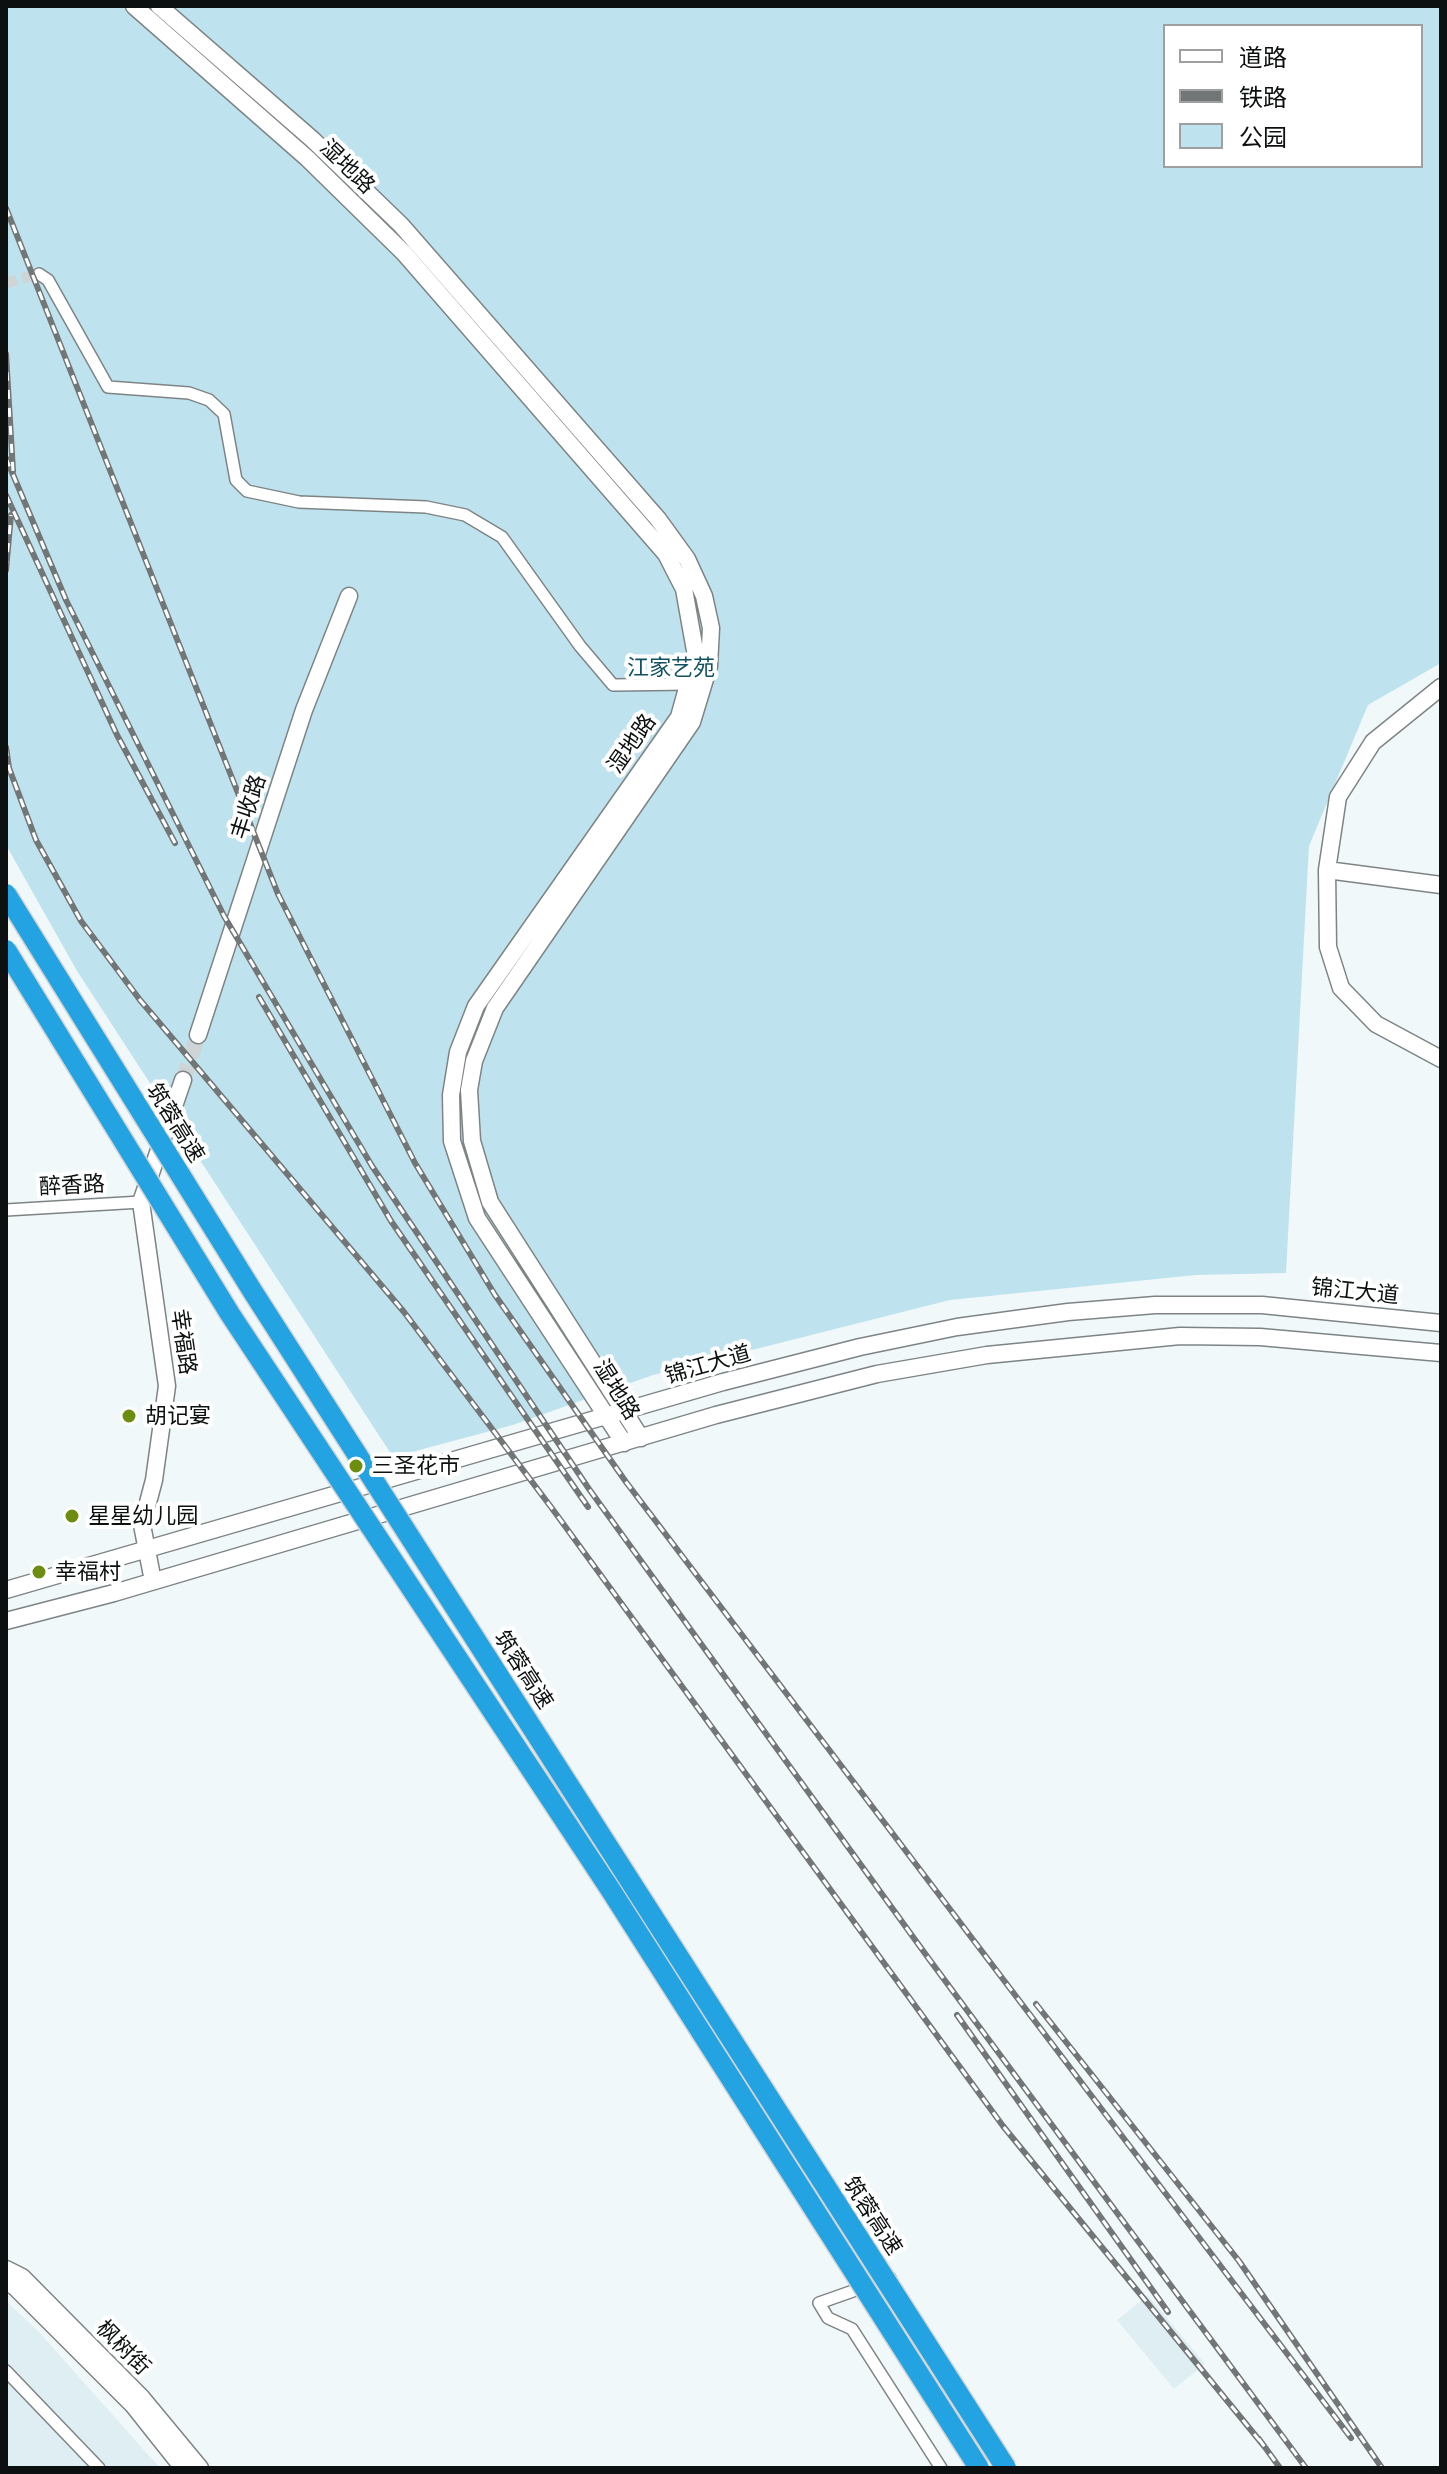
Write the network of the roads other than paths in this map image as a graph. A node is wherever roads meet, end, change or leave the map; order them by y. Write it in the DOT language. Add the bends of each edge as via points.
graph roads {
  1 [pos="134,6"];
  2 [pos="159,6"];
  3 [pos="39,274"];
  4 [pos="349,596"];
  5 [pos="695,685"];
  6 [pos="1441,687"];
  7 [pos="1327,870"];
  8 [pos="1441,885"];
  9 [pos="6,894"];
  10 [pos="6,950"];
  11 [pos="198,1035"];
  12 [pos="1441,1059"];
  13 [pos="183,1080"];
  14 [pos="141,1202"];
  15 [pos="6,1210"];
  16 [pos="1441,1323"];
  17 [pos="1441,1353"];
  18 [pos="617,1415"];
  19 [pos="641,1438"];
  20 [pos="624,1443"];
  21 [pos="148,1550"];
  22 [pos="153,1581"];
  23 [pos="6,1590"];
  24 [pos="6,1621"];
  25 [pos="6,2269"];
  26 [pos="890,2277"];
  27 [pos="6,2282"];
  28 [pos="6,2371"];
  29 [pos="99,2468"];
  30 [pos="183,2468"];
  31 [pos="199,2468"];
  32 [pos="941,2468"];
  33 [pos="979,2468"];
  34 [pos="1006,2468"];
  1 -- 5 [label="street, 湿地路" via="307,158 404,253 666,554 684,589 693,624"];
  2 -- 5 [label="street, 湿地路" via="401,225 658,519 687,559 704,596 711,628"];
  3 -- 5 [label="street" via="48,280 108,387 189,393 209,400 224,414 236,480 247,491 299,502 426,507 465,515 502,537 613,685"];
  4 -- 11 [label="street, 丰收路" via="304,710"];
  5 -- 18 [label="street, 湿地路" via="495,1008 474,1061 468,1113 490,1202"];
  6 -- 7 [label="street" via="1373,742 1338,797"];
  7 -- 8 [label="street"];
  7 -- 12 [label="street" via="1328,947 1341,988 1376,1024"];
  9 -- 34 [label="highway, 筑蓉高速, bridge" via="270,1318"];
  10 -- 33 [label="highway, 筑蓉高速, bridge" via="230,1314 610,1889"];
  13 -- 14 [label="street"];
  14 -- 15 [label="street, 醉香路"];
  14 -- 21 [label="street, 幸福路" via="167,1386 142,1525"];
  16 -- 18 [label="street, 锦江大道" via="1262,1305 1068,1312 860,1347"];
  17 -- 19 [label="street" via="1260,1337 1180,1336 1045,1348 877,1374"];
  18 -- 19 [label="street, 湿地路"];
  18 -- 20 [label="street, 湿地路"];
  18 -- 21 [label="street, 锦江大道"];
  19 -- 20 [label="street"];
  20 -- 22 [label="street"];
  21 -- 22 [label="street, 幸福路"];
  21 -- 23 [label="street, 锦江大道"];
  22 -- 24 [label="street"];
  25 -- 31 [label="street, 枫树街" via="22,2277 142,2398"];
  26 -- 32 [label="street" via="819,2303 828,2318 852,2329"];
  27 -- 30 [label="street, 枫树街" via="133,2405"];
  28 -- 29 [label="street"];
}
